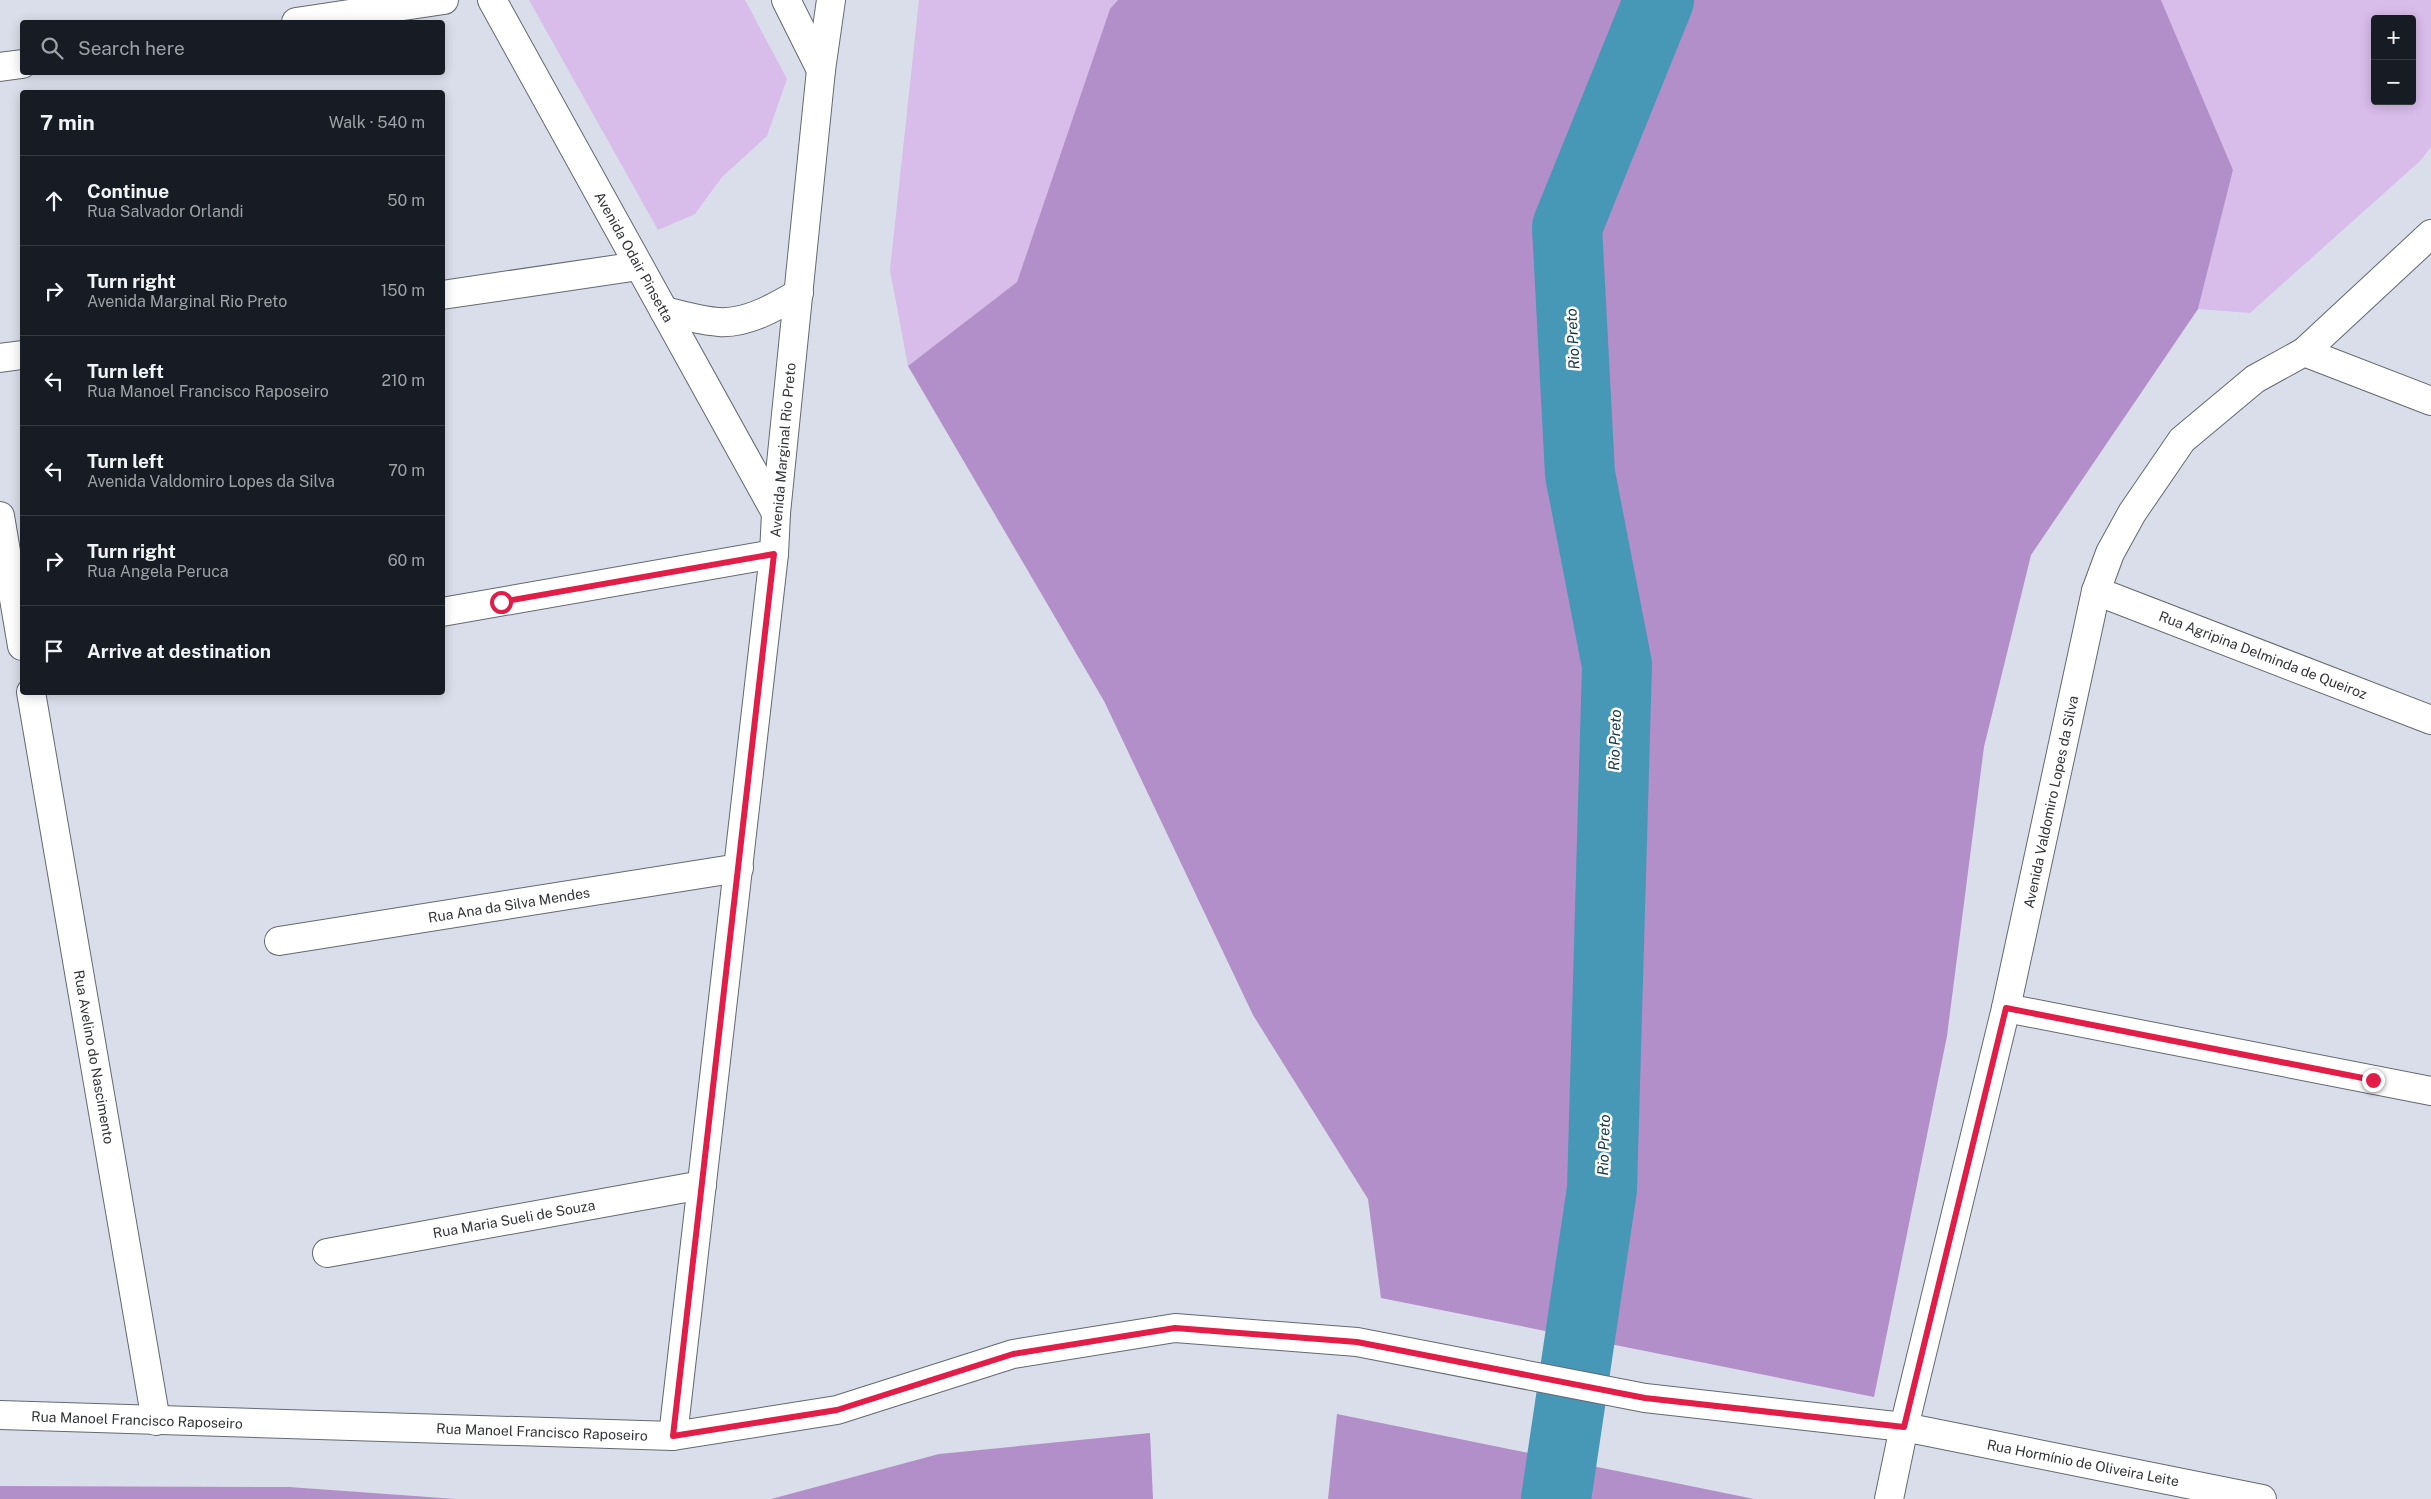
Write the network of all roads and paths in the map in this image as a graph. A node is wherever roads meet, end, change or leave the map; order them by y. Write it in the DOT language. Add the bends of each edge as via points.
graph roads {
  1 [pos="444,0"];
  2 [pos="492,0"];
  3 [pos="786,0"];
  4 [pos="831,0"];
  5 [pos="309,20"];
  6 [pos="20,64"];
  7 [pos="0,67"];
  8 [pos="821,70"];
  9 [pos="2431,234"];
  10 [pos="640,266"];
  11 [pos="799,293"];
  12 [pos="445,294"];
  13 [pos="664,312"];
  14 [pos="2304,352"];
  15 [pos="20,355"];
  16 [pos="0,358"];
  17 [pos="2431,401"];
  18 [pos="776,513"];
  19 [pos="0,516"];
  20 [pos="774,554"];
  21 [pos="2096,591"];
  22 [pos="445,611"];
  23 [pos="20,634"];
  24 [pos="31,695"];
  25 [pos="2431,720"];
  26 [pos="739,868"];
  27 [pos="279,941"];
  28 [pos="2006,1008"];
  29 [pos="2431,1091"];
  30 [pos="702,1185"];
  31 [pos="327,1253"];
  32 [pos="0,1415"];
  33 [pos="156,1421"];
  34 [pos="1904,1427"];
  35 [pos="673,1436"];
  36 [pos="1889,1499"];
  37 [pos="2262,1499"];
  1 -- 5 [label="street"];
  2 -- 10 [label="street, Avenida Odair Pinsetta"];
  3 -- 8 [label="street"];
  4 -- 8 [label="street, Avenida Marginal Rio Preto"];
  6 -- 7 [label="street"];
  8 -- 11 [label="street, Avenida Marginal Rio Preto"];
  9 -- 14 [label="street, Avenida Valdomiro Lopes da Silva"];
  10 -- 12 [label="street"];
  10 -- 13 [label="street, Avenida Odair Pinsetta"];
  11 -- 13 [label="street" via="775,308 720,322"];
  11 -- 18 [label="street, Avenida Marginal Rio Preto"];
  13 -- 18 [label="street, Avenida Odair Pinsetta"];
  14 -- 17 [label="street"];
  14 -- 21 [label="street, Avenida Valdomiro Lopes da Silva" via="2255,379 2182,440 2132,513 2110,553"];
  15 -- 16 [label="street"];
  18 -- 20 [label="street, Avenida Marginal Rio Preto"];
  19 -- 23 [label="street"];
  20 -- 22 [label="street"];
  20 -- 26 [label="street, Avenida Marginal Rio Preto"];
  21 -- 25 [label="street, Rua Agripina Delminda de Queiroz"];
  21 -- 28 [label="street, Avenida Valdomiro Lopes da Silva"];
  24 -- 33 [label="street, Rua Avelino do Nascimento"];
  26 -- 27 [label="street, Rua Ana da Silva Mendes"];
  26 -- 30 [label="street, Avenida Marginal Rio Preto"];
  28 -- 29 [label="street"];
  28 -- 34 [label="street, Avenida Valdomiro Lopes da Silva"];
  30 -- 31 [label="street, Rua Maria Sueli de Souza"];
  30 -- 35 [label="street, Avenida Marginal Rio Preto"];
  32 -- 33 [label="street, Rua Manoel Francisco Raposeiro"];
  33 -- 35 [label="street, Rua Manoel Francisco Raposeiro"];
  34 -- 35 [label="street, Rua Manoel Francisco Raposeiro" via="1645,1398 1357,1342 1175,1328 1013,1354 837,1410"];
  34 -- 36 [label="street, Avenida Valdomiro Lopes da Silva"];
  34 -- 37 [label="street, Rua Hormínio de Oliveira Leite"];
}
